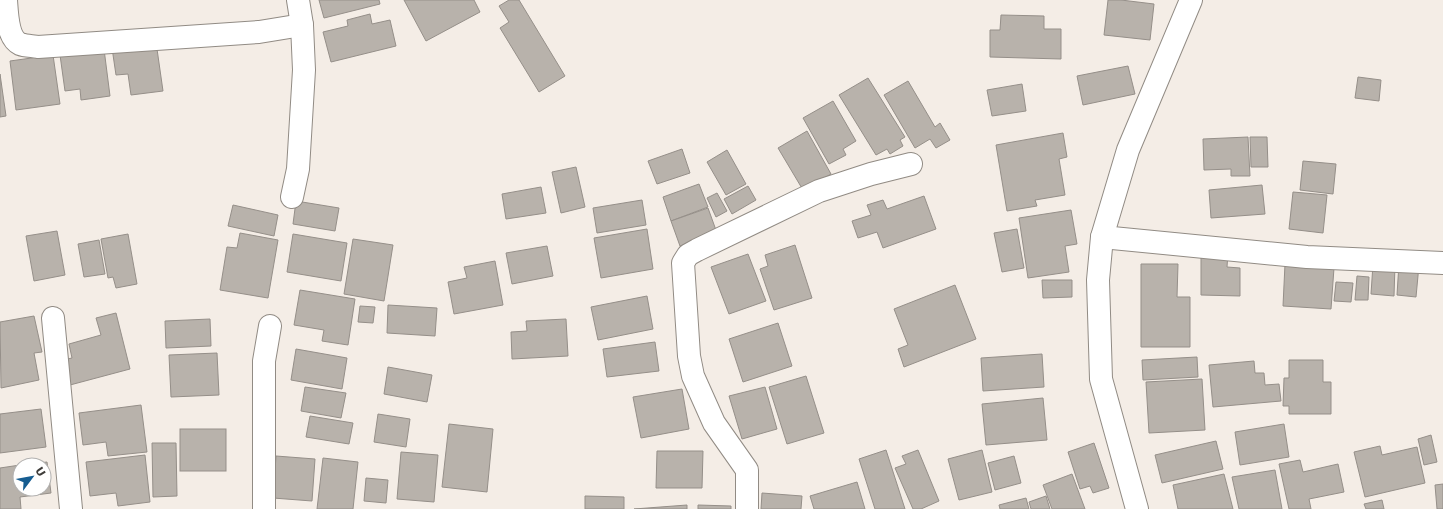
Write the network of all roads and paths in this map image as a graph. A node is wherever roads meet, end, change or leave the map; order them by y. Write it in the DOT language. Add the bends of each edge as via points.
graph roads {
  1 [pos="6,0"];
  2 [pos="298,0"];
  3 [pos="1191,0"];
  4 [pos="302,25"];
  5 [pos="912,164"];
  6 [pos="292,197"];
  7 [pos="1102,237"];
  8 [pos="1443,263"];
  9 [pos="53,318"];
  10 [pos="270,326"];
  11 [pos="70,509"];
  12 [pos="264,509"];
  13 [pos="747,509"];
  14 [pos="1137,509"];
  1 -- 4 [label="street" via="10,34 14,40 20,44 38,47 259,32"];
  2 -- 4 [label="street"];
  3 -- 7 [label="street" via="1128,150"];
  4 -- 6 [label="street" via="304,70 298,169"];
  5 -- 13 [label="street" via="819,191 685,258 683,263 693,376 714,423 747,470"];
  7 -- 8 [label="street" via="1307,257"];
  7 -- 14 [label="street" via="1098,280 1101,379"];
  9 -- 11 [label="street"];
  10 -- 12 [label="street" via="264,361"];
}
